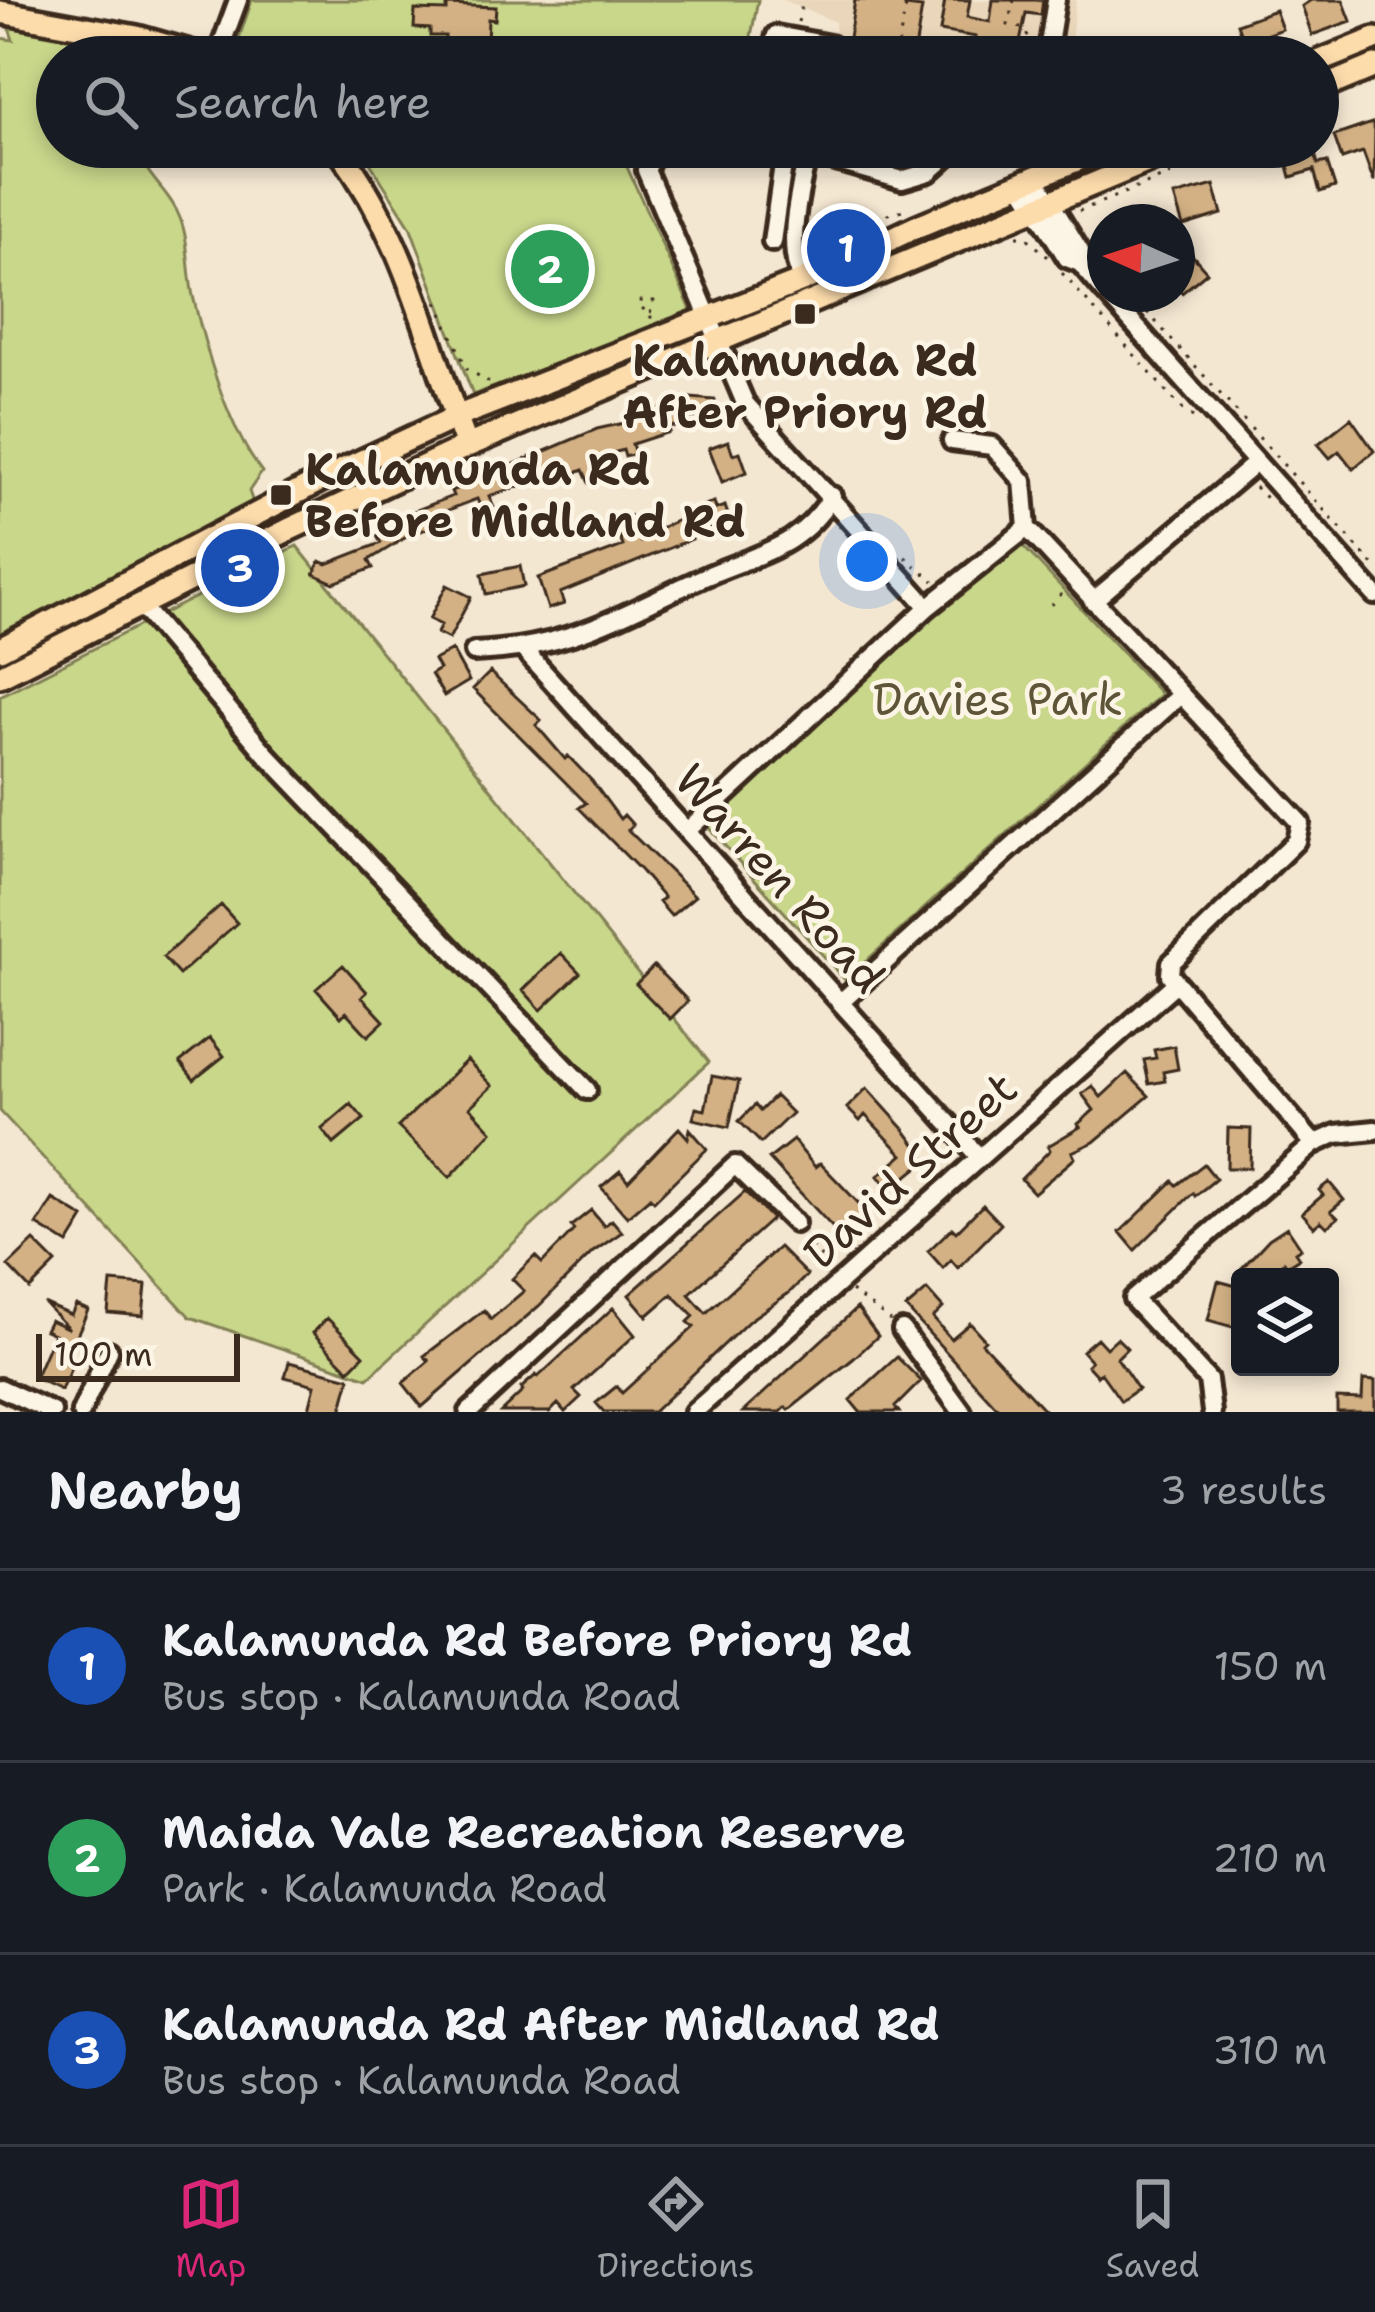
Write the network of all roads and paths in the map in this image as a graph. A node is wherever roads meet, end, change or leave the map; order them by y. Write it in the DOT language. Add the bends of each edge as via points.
graph roads {
  1 [pos="238,0"];
  2 [pos="907,0"];
  3 [pos="1014,0"];
  4 [pos="1056,0"];
  5 [pos="0,12"];
  6 [pos="132,36"];
  7 [pos="225,36"];
  8 [pos="900,36"];
  9 [pos="1029,36"];
  10 [pos="1047,36"];
  11 [pos="1375,39"];
  12 [pos="1339,54"];
  13 [pos="1375,66"];
  14 [pos="1339,81"];
  15 [pos="352,168"];
  16 [pos="647,168"];
  17 [pos="776,168"];
  18 [pos="806,168"];
  19 [pos="865,168"];
  20 [pos="933,168"];
  21 [pos="1056,168"];
  22 [pos="1152,168"];
  23 [pos="1165,168"];
  24 [pos="1027,180"];
  25 [pos="1095,204"];
  26 [pos="1042,206"];
  27 [pos="1010,235"];
  28 [pos="772,242"];
  29 [pos="1087,272"];
  30 [pos="802,281"];
  31 [pos="430,288"];
  32 [pos="1121,312"];
  33 [pos="1147,312"];
  34 [pos="650,313"];
  35 [pos="666,318"];
  36 [pos="653,324"];
  37 [pos="713,328"];
  38 [pos="641,329"];
  39 [pos="442,371"];
  40 [pos="498,388"];
  41 [pos="460,415"];
  42 [pos="1204,422"];
  43 [pos="952,440"];
  44 [pos="472,444"];
  45 [pos="1249,469"];
  46 [pos="321,480"];
  47 [pos="832,496"];
  48 [pos="1276,508"];
  49 [pos="1027,528"];
  50 [pos="1375,567"];
  51 [pos="1375,595"];
  52 [pos="1093,602"];
  53 [pos="142,607"];
  54 [pos="928,607"];
  55 [pos="0,649"];
  56 [pos="524,650"];
  57 [pos="474,652"];
  58 [pos="0,676"];
  59 [pos="1179,696"];
  60 [pos="688,829"];
  61 [pos="1176,983"];
  62 [pos="842,1001"];
  63 [pos="587,1090"];
  64 [pos="1375,1130"];
  65 [pos="1314,1144"];
  66 [pos="979,1157"];
  67 [pos="795,1223"];
  68 [pos="902,1330"];
  69 [pos="109,1351"];
  70 [pos="0,1388"];
  71 [pos="949,1397"];
  72 [pos="52,1412"];
  73 [pos="82,1412"];
  74 [pos="469,1412"];
  75 [pos="694,1412"];
  76 [pos="933,1412"];
  77 [pos="962,1412"];
  78 [pos="1212,1412"];
  1 -- 7 [label="street"];
  2 -- 8 [label="path"];
  3 -- 9 [label="path" via="1008,25"];
  4 -- 10 [label="street"];
  5 -- 6 [label="main road"];
  11 -- 12 [label="main road"];
  13 -- 14 [label="main road"];
  15 -- 39 [label="main road" via="392,235"];
  16 -- 37 [label="street"];
  17 -- 28 [label="street"];
  18 -- 30 [label="street" via="794,264"];
  19 -- 20 [label="street" via="902,180"];
  21 -- 24 [label="main road"];
  22 -- 26 [label="main road"];
  23 -- 25 [label="path"];
  24 -- 26 [label="street"];
  24 -- 30 [label="main road"];
  26 -- 29 [label="street" via="1067,258"];
  26 -- 37 [label="main road"];
  27 -- 42 [label="path" via="1042,250 1190,418"];
  30 -- 37 [label="main road"];
  31 -- 40 [label="path" via="467,369"];
  32 -- 45 [label="street"];
  33 -- 50 [label="path"];
  34 -- 36 [label="path"];
  35 -- 36 [label="path"];
  36 -- 38 [label="path"];
  37 -- 41 [label="main road"];
  37 -- 44 [label="main road"];
  37 -- 47 [label="street" via="745,403"];
  39 -- 41 [label="main road"];
  39 -- 46 [label="main road" via="423,418"];
  41 -- 44 [label="main road"];
  41 -- 46 [label="main road"];
  43 -- 49 [label="street" via="992,446 1023,481"];
  44 -- 53 [label="main road"];
  45 -- 48 [label="path"];
  45 -- 51 [label="street"];
  45 -- 52 [label="street"];
  46 -- 55 [label="main road"];
  47 -- 54 [label="street"];
  47 -- 56 [label="street" via="794,542 597,629"];
  49 -- 52 [label="street"];
  49 -- 54 [label="street"];
  52 -- 59 [label="street"];
  53 -- 58 [label="main road"];
  53 -- 63 [label="street" via="266,754"];
  54 -- 60 [label="street"];
  56 -- 57 [label="street"];
  56 -- 60 [label="street, Warren Road"];
  59 -- 61 [label="street" via="1301,832 1171,963"];
  59 -- 62 [label="street"];
  60 -- 62 [label="street, Warren Road"];
  61 -- 65 [label="street"];
  61 -- 66 [label="street, David Street"];
  62 -- 66 [label="street, Warren Road"];
  64 -- 65 [label="street"];
  65 -- 78 [label="street" via="1133,1299 1208,1380"];
  66 -- 75 [label="street, David Street"];
  67 -- 74 [label="street" via="735,1166"];
  68 -- 71 [label="street"];
  69 -- 73 [label="street"];
  70 -- 72 [label="street"];
  71 -- 76 [label="street"];
  71 -- 77 [label="street"];
}
